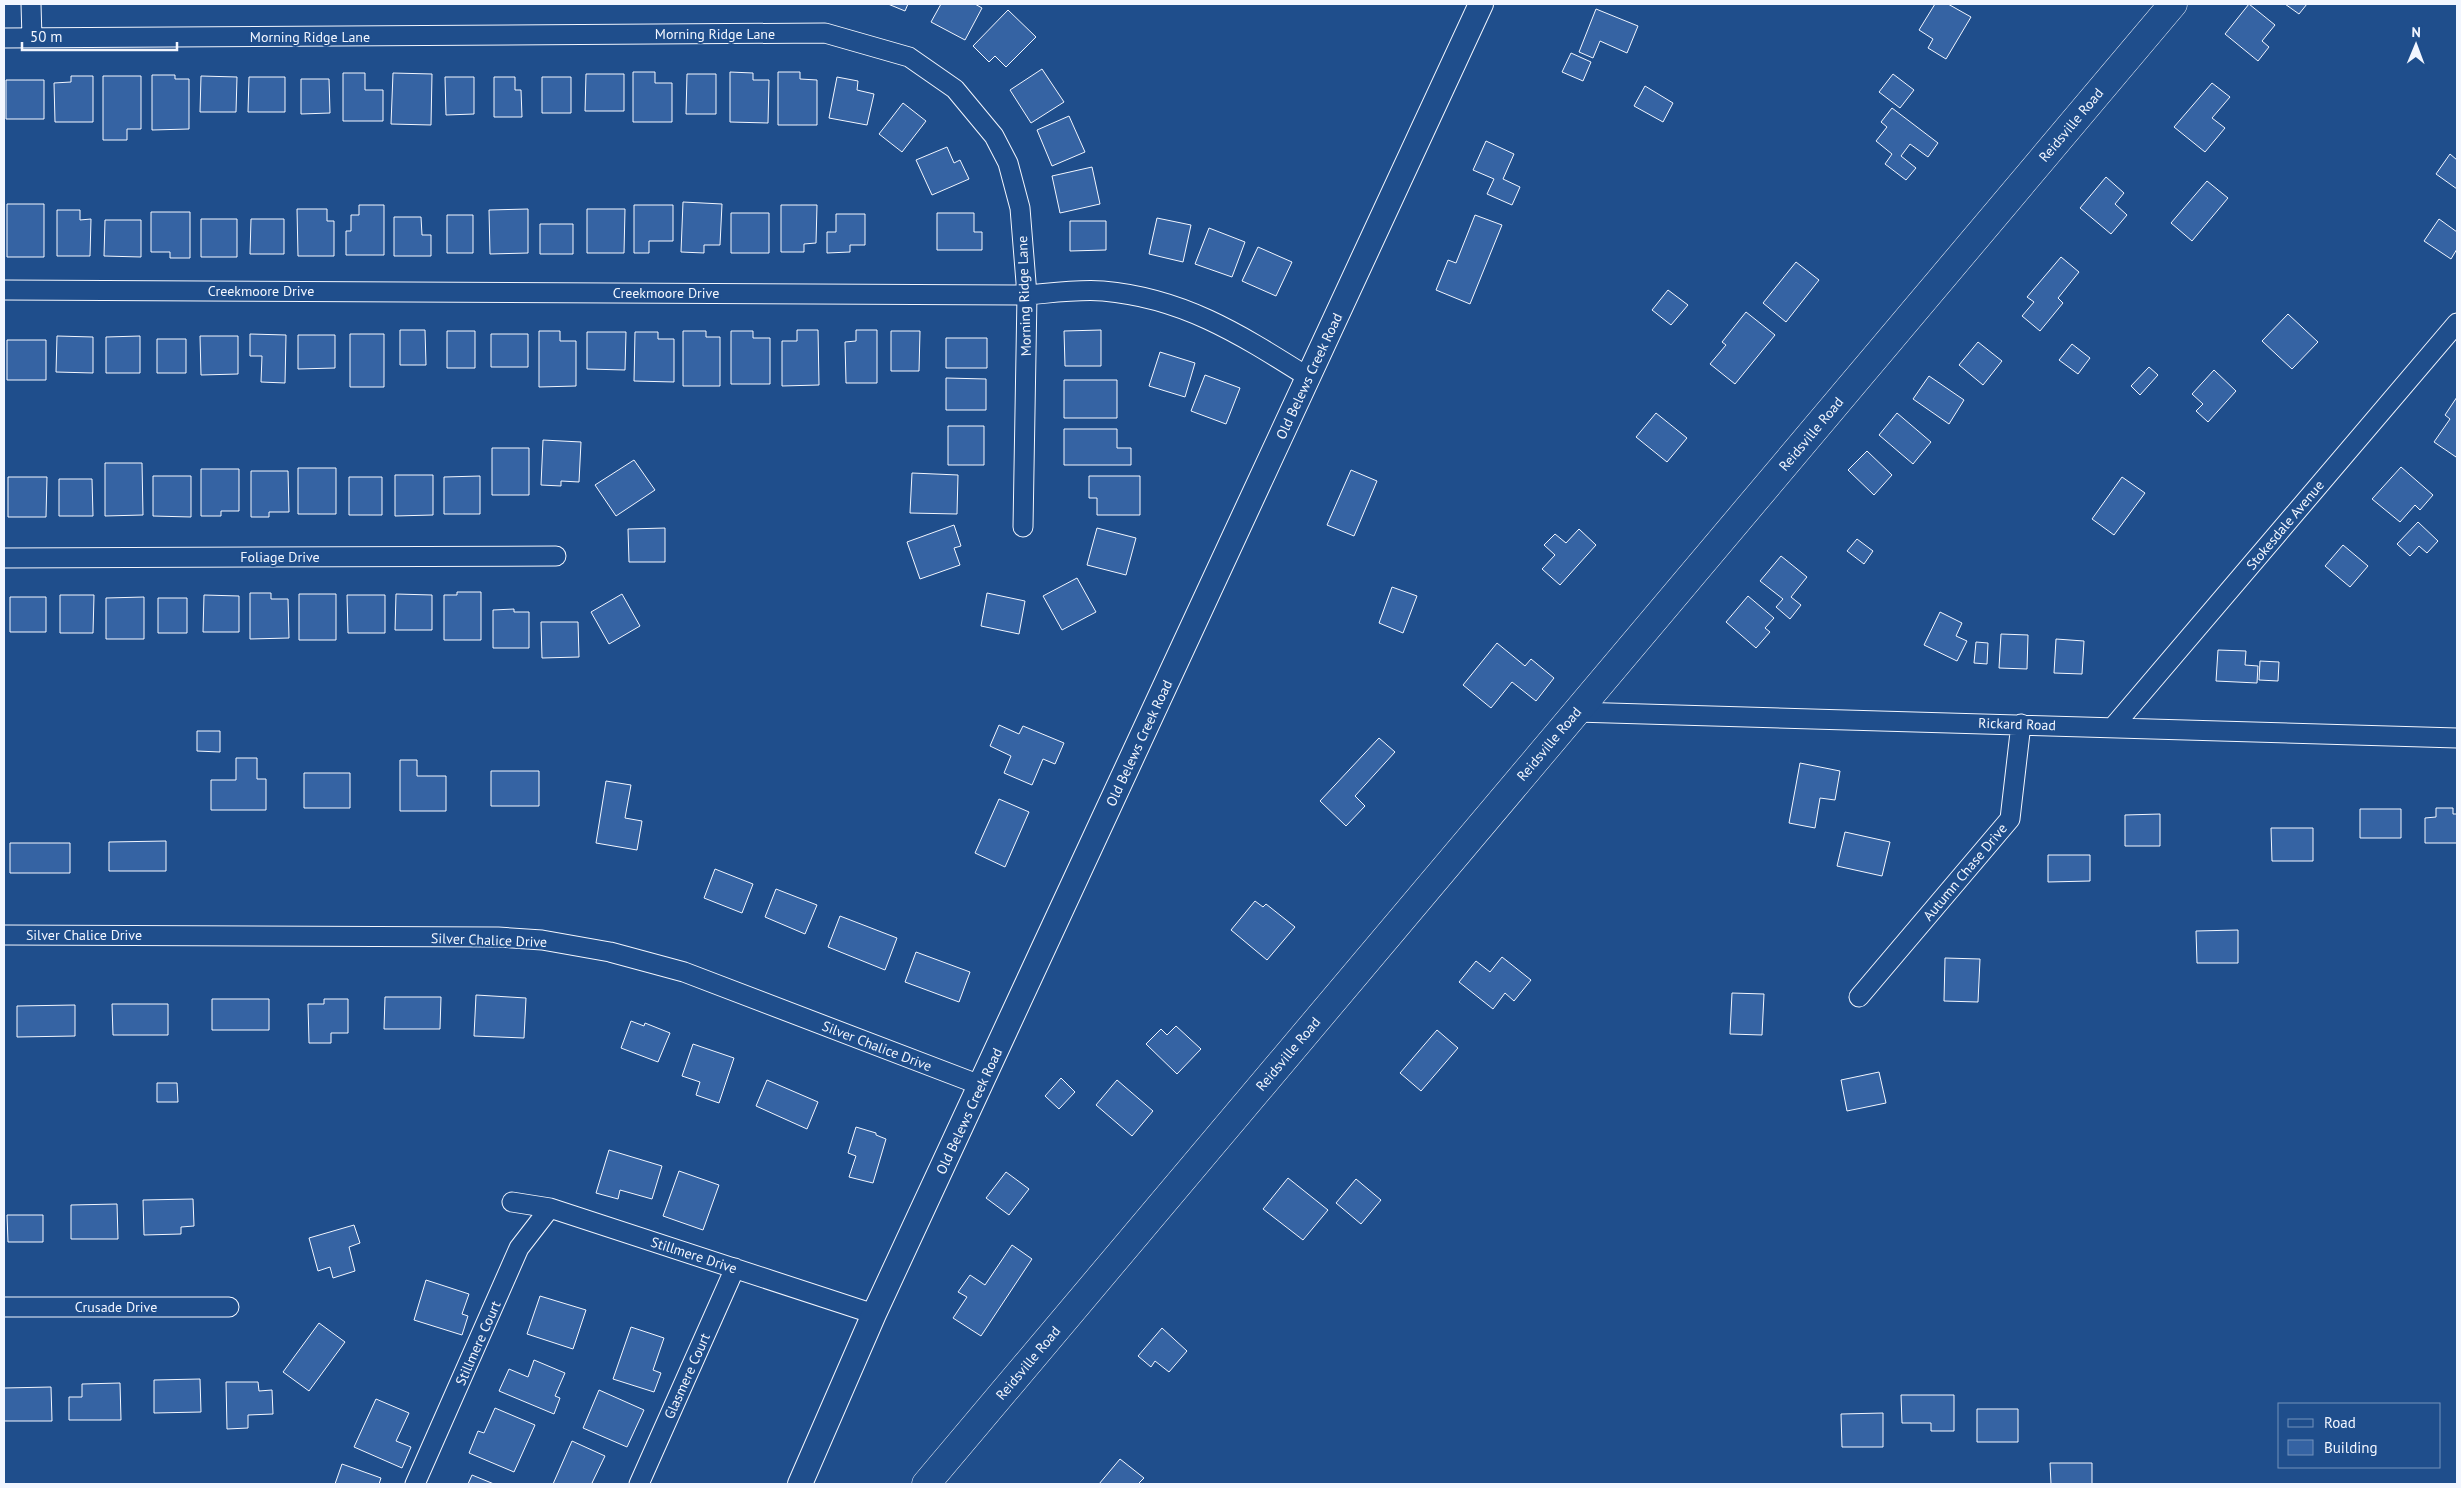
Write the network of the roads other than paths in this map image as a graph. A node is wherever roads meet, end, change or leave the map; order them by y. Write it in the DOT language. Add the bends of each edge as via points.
graph roads {
  1 [pos="31,4"];
  2 [pos="1481,4"];
  3 [pos="2173,4"];
  4 [pos="4,38"];
  5 [pos="32,38"];
  6 [pos="4,290"];
  7 [pos="1027,295"];
  8 [pos="2457,323"];
  9 [pos="1308,377"];
  10 [pos="1023,527"];
  11 [pos="556,556"];
  12 [pos="4,558"];
  13 [pos="1576,712"];
  14 [pos="2021,724"];
  15 [pos="2113,727"];
  16 [pos="2457,738"];
  17 [pos="4,935"];
  18 [pos="1859,997"];
  19 [pos="980,1085"];
  20 [pos="512,1202"];
  21 [pos="550,1208"];
  22 [pos="735,1268"];
  23 [pos="4,1307"];
  24 [pos="229,1307"];
  25 [pos="874,1314"];
  26 [pos="415,1484"];
  27 [pos="639,1484"];
  28 [pos="800,1484"];
  29 [pos="926,1484"];
  1 -- 5 [label="street"];
  2 -- 9 [label="street, Old Belews Creek Road"];
  3 -- 13 [label="highway, Reidsville Road"];
  4 -- 5 [label="street, Morning Ridge Lane"];
  5 -- 7 [label="street, Morning Ridge Lane" via="825,33 909,57 955,89 994,136 1008,163 1020,208"];
  6 -- 7 [label="street, Creekmoore Drive"];
  7 -- 9 [label="street, Creekmoore Drive" via="1101,291 1190,310 1238,333"];
  7 -- 10 [label="street, Morning Ridge Lane"];
  8 -- 15 [label="street, Stokesdale Avenue"];
  9 -- 19 [label="street, Old Belews Creek Road"];
  11 -- 12 [label="street, Foliage Drive"];
  13 -- 14 [label="street, Rickard Road"];
  13 -- 29 [label="highway, Reidsville Road"];
  14 -- 15 [label="street, Rickard Road"];
  14 -- 18 [label="street, Autumn Chase Drive" via="2010,819"];
  15 -- 16 [label="street, Rickard Road"];
  17 -- 19 [label="street, Silver Chalice Drive" via="542,940 610,952 684,972"];
  19 -- 25 [label="street, Old Belews Creek Road"];
  20 -- 21 [label="street, Stillmere Drive"];
  21 -- 22 [label="street, Stillmere Drive"];
  21 -- 26 [label="street, Stillmere Court" via="520,1248"];
  22 -- 25 [label="street, Stillmere Drive"];
  22 -- 27 [label="street, Glasmere Court"];
  23 -- 24 [label="street, Crusade Drive"];
  25 -- 28 [label="street, Old Belews Creek Road"];
}
